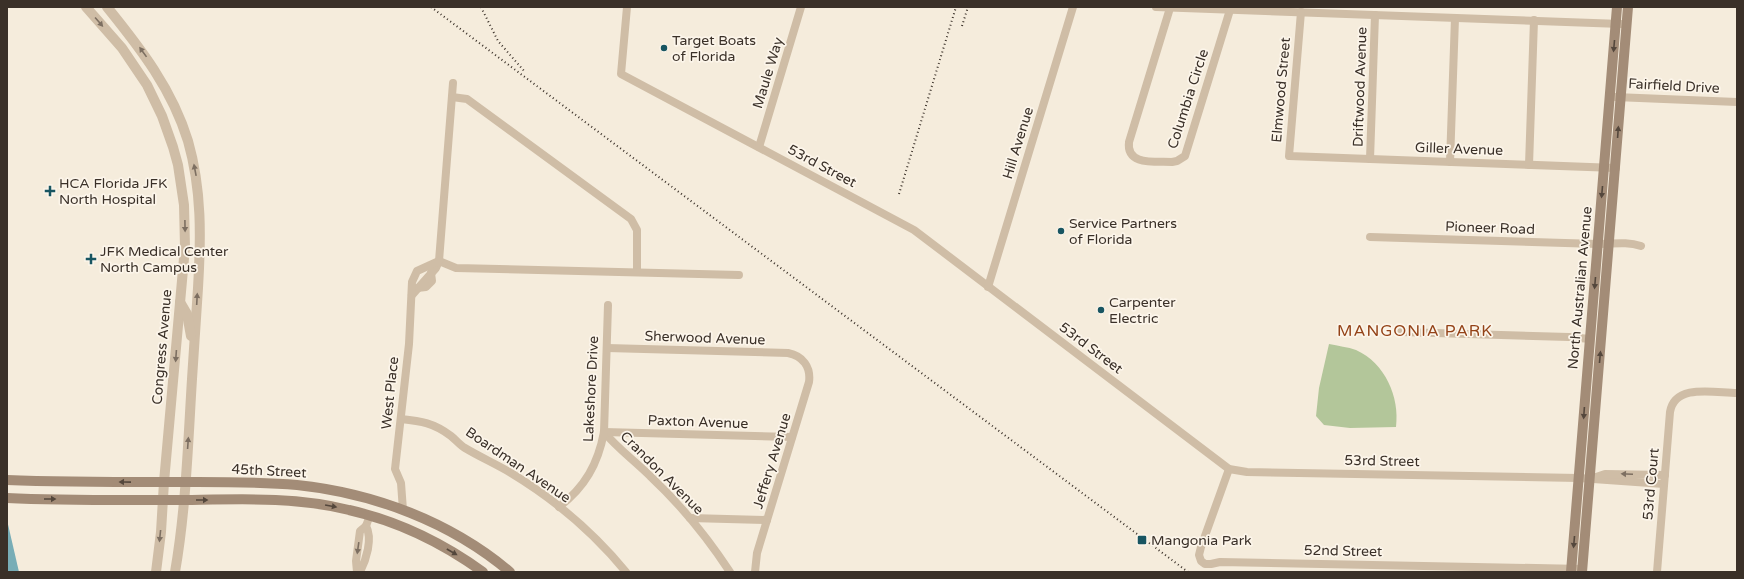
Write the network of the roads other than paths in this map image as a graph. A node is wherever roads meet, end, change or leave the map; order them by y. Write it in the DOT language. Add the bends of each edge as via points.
graph roads {
  1 [pos="86,7"];
  2 [pos="107,7"];
  3 [pos="627,7"];
  4 [pos="801,7"];
  5 [pos="1073,7"];
  6 [pos="1156,7"];
  7 [pos="1617,7"];
  8 [pos="1628,7"];
  9 [pos="1170,8"];
  10 [pos="1230,10"];
  11 [pos="1301,12"];
  12 [pos="1375,15"];
  13 [pos="1455,18"];
  14 [pos="1534,20"];
  15 [pos="1616,23"];
  16 [pos="1627,24"];
  17 [pos="453,82"];
  18 [pos="1610,96"];
  19 [pos="452,97"];
  20 [pos="1621,97"];
  21 [pos="1737,102"];
  22 [pos="759,148"];
  23 [pos="1302,157"];
  24 [pos="1370,159"];
  25 [pos="1450,162"];
  26 [pos="1529,165"];
  27 [pos="1604,167"];
  28 [pos="1616,168"];
  29 [pos="1370,237"];
  30 [pos="1598,244"];
  31 [pos="1610,244"];
  32 [pos="439,261"];
  33 [pos="636,272"];
  34 [pos="739,275"];
  35 [pos="988,287"];
  36 [pos="414,292"];
  37 [pos="180,302"];
  38 [pos="608,305"];
  39 [pos="1401,332"];
  40 [pos="1590,339"];
  41 [pos="607,348"];
  42 [pos="194,354"];
  43 [pos="802,359"];
  44 [pos="1737,393"];
  45 [pos="401,419"];
  46 [pos="604,432"];
  47 [pos="792,438"];
  48 [pos="1229,469"];
  49 [pos="1664,475"];
  50 [pos="1579,478"];
  51 [pos="9,480"];
  52 [pos="1590,480"];
  53 [pos="164,482"];
  54 [pos="185,482"];
  55 [pos="1664,484"];
  56 [pos="401,494"];
  57 [pos="9,498"];
  58 [pos="163,500"];
  59 [pos="183,500"];
  60 [pos="391,506"];
  61 [pos="559,507"];
  62 [pos="403,510"];
  63 [pos="370,515"];
  64 [pos="690,518"];
  65 [pos="767,520"];
  66 [pos="366,526"];
  67 [pos="1571,570"];
  68 [pos="1582,570"];
  69 [pos="156,572"];
  70 [pos="175,572"];
  71 [pos="357,572"];
  72 [pos="360,572"];
  73 [pos="483,572"];
  74 [pos="510,572"];
  75 [pos="626,572"];
  76 [pos="730,572"];
  77 [pos="755,572"];
  78 [pos="1657,572"];
  1 -- 37 [label="street, Congress Avenue, one-way" via="122,48 147,85 164,120 173,147 182,184 186,227"];
  42 -- 2 [label="street, one-way" via="201,225 193,162 181,121 159,77 140,48"];
  3 -- 22 [label="street, 53rd Street" via="621,74"];
  4 -- 22 [label="street, Maule Way"];
  5 -- 35 [label="street, Hill Avenue"];
  6 -- 9 [label="street"];
  7 -- 15 [label="main road, North Australian Avenue"];
  8 -- 16 [label="main road, North Australian Avenue"];
  9 -- 10 [label="street"];
  9 -- 10 [label="street, Columbia Circle" via="1129,142 1132,155 1140,160 1172,162 1184,156"];
  10 -- 11 [label="street"];
  11 -- 12 [label="street"];
  11 -- 23 [label="street, Elmwood Street" via="1289,156"];
  12 -- 13 [label="street"];
  12 -- 24 [label="street, Driftwood Avenue"];
  13 -- 14 [label="street"];
  13 -- 25 [label="street"];
  14 -- 15 [label="street"];
  14 -- 26 [label="street"];
  15 -- 16 [label="street"];
  15 -- 18 [label="main road, North Australian Avenue, one-way"];
  16 -- 20 [label="main road, North Australian Avenue"];
  17 -- 19 [label="street"];
  18 -- 20 [label="street, Fairfield Drive"];
  18 -- 27 [label="main road, North Australian Avenue"];
  19 -- 32 [label="street"];
  19 -- 33 [label="street" via="467,99 631,219 637,230"];
  20 -- 21 [label="street, Fairfield Drive"];
  28 -- 20 [label="main road, North Australian Avenue, one-way"];
  22 -- 35 [label="street, 53rd Street" via="914,230"];
  23 -- 24 [label="street, Giller Avenue"];
  24 -- 25 [label="street, Giller Avenue"];
  25 -- 26 [label="street, Giller Avenue"];
  26 -- 27 [label="street, Giller Avenue"];
  27 -- 28 [label="street, Giller Avenue"];
  27 -- 30 [label="main road, North Australian Avenue, one-way"];
  28 -- 31 [label="main road, North Australian Avenue"];
  29 -- 30 [label="street, Pioneer Road"];
  30 -- 31 [label="street, Pioneer Road"];
  30 -- 40 [label="main road, North Australian Avenue, one-way"];
  52 -- 31 [label="main road, North Australian Avenue, one-way"];
  32 -- 33 [label="street" via="456,268"];
  32 -- 36 [label="street" via="431,273 432,281"];
  32 -- 36 [label="street, West Place" via="417,271 412,282"];
  33 -- 34 [label="street"];
  35 -- 48 [label="street, 53rd Street"];
  36 -- 45 [label="street, West Place"];
  37 -- 42 [label="street" via="187,314"];
  37 -- 53 [label="street, Congress Avenue, one-way"];
  38 -- 41 [label="street, Lakeshore Drive"];
  39 -- 40 [label="street"];
  40 -- 50 [label="main road, North Australian Avenue, one-way"];
  41 -- 43 [label="street, Sherwood Avenue" via="788,354"];
  41 -- 46 [label="street, Lakeshore Drive"];
  54 -- 42 [label="street, one-way"];
  43 -- 47 [label="street, Jeffery Avenue" via="808,367 810,377"];
  44 -- 49 [label="street, 53rd Court" via="1689,392 1676,399 1670,412"];
  45 -- 56 [label="street, West Place" via="395,469 401,483"];
  45 -- 61 [label="street, Boardman Avenue" via="427,422 451,436 464,448 511,473"];
  46 -- 47 [label="street, Paxton Avenue"];
  46 -- 61 [label="street, Lakeshore Drive" via="593,469 577,492"];
  46 -- 64 [label="street, Crandon Avenue" via="651,476"];
  47 -- 65 [label="street, Jeffery Avenue"];
  48 -- 50 [label="street, 53rd Street" via="1247,472"];
  48 -- 67 [label="street, 52nd Street" via="1201,547 1199,555 1205,564 1220,562"];
  49 -- 52 [label="street, 53rd Street, one-way" via="1605,474"];
  49 -- 55 [label="street, 53rd Court"];
  50 -- 52 [label="street, 53rd Street"];
  50 -- 67 [label="main road, North Australian Avenue, one-way"];
  53 -- 51 [label="main road, 45th Street, one-way"];
  52 -- 55 [label="street, 53rd Street"];
  52 -- 68 [label="main road, North Australian Avenue"];
  53 -- 54 [label="main road, 45th Street"];
  53 -- 58 [label="street, Congress Avenue"];
  54 -- 59 [label="street"];
  54 -- 60 [label="main road, 45th Street" via="297,485 352,494"];
  55 -- 78 [label="street, 53rd Court"];
  56 -- 60 [label="street"];
  56 -- 62 [label="street, West Place"];
  57 -- 58 [label="main road, 45th Street, one-way"];
  58 -- 59 [label="main road, 45th Street"];
  58 -- 69 [label="street, Congress Avenue, one-way"];
  59 -- 63 [label="main road, 45th Street, one-way" via="248,499 312,503"];
  59 -- 70 [label="street"];
  60 -- 62 [label="main road, 45th Street"];
  60 -- 63 [label="main road" via="380,507"];
  61 -- 75 [label="street, Boardman Avenue" via="598,542"];
  62 -- 74 [label="main road, 45th Street" via="462,538"];
  63 -- 66 [label="street"];
  63 -- 73 [label="main road, 45th Street, one-way" via="430,539"];
  64 -- 65 [label="street"];
  64 -- 76 [label="street, Crandon Avenue"];
  65 -- 77 [label="street, Jeffery Avenue" via="757,553"];
  66 -- 71 [label="street, one-way" via="360,532"];
  66 -- 72 [label="street" via="370,532"];
  67 -- 68 [label="street, 52nd Street"];
}
